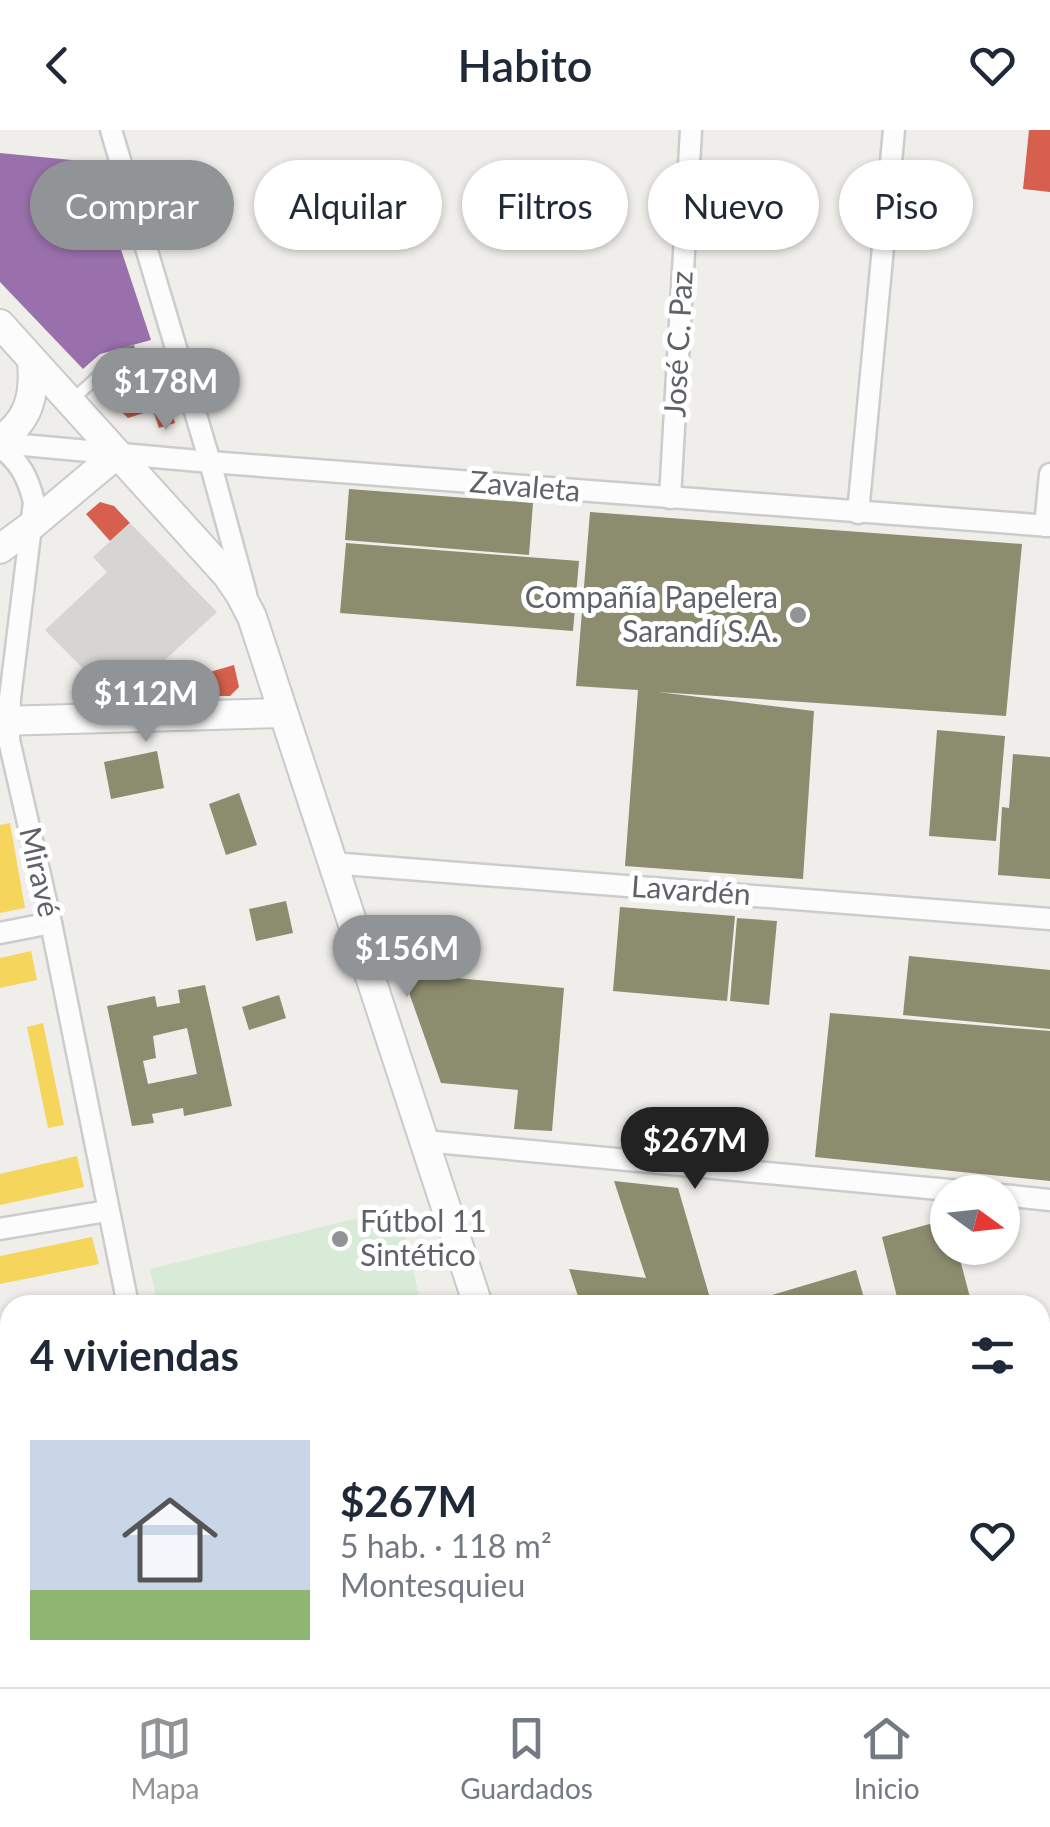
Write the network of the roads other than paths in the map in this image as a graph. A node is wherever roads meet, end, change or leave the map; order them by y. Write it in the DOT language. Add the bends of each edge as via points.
graph roads {
  1 [pos="111,130"];
  2 [pos="691,130"];
  3 [pos="894,130"];
  4 [pos="0,324"];
  5 [pos="32,360"];
  6 [pos="116,368"];
  7 [pos="70,402"];
  8 [pos="0,443"];
  9 [pos="117,454"];
  10 [pos="210,462"];
  11 [pos="1050,474"];
  12 [pos="670,498"];
  13 [pos="858,513"];
  14 [pos="31,526"];
  15 [pos="1048,526"];
  16 [pos="0,549"];
  17 [pos="252,616"];
  18 [pos="283,712"];
  19 [pos="4,720"];
  20 [pos="331,863"];
  21 [pos="1050,919"];
  22 [pos="52,924"];
  23 [pos="0,934"];
  24 [pos="424,1141"];
  25 [pos="930,1188"];
  26 [pos="1020,1198"];
  27 [pos="1050,1200"];
  28 [pos="108,1212"];
  29 [pos="0,1229"];
  30 [pos="126,1295"];
  31 [pos="475,1295"];
  1 -- 10 [label="street"];
  2 -- 12 [label="street, José C. Paz"];
  3 -- 13 [label="street"];
  4 -- 5 [label="main road"];
  5 -- 7 [label="main road"];
  5 -- 8 [label="main road" via="32,399"];
  6 -- 7 [label="lane"];
  7 -- 9 [label="main road"];
  8 -- 9 [label="street, Zavaleta"];
  8 -- 14 [label="street, Miravé" via="28,478"];
  9 -- 10 [label="street, Zavaleta"];
  9 -- 14 [label="main road"];
  9 -- 17 [label="main road" via="227,575"];
  10 -- 12 [label="street, Zavaleta"];
  10 -- 17 [label="street"];
  11 -- 15 [label="street"];
  12 -- 13 [label="street, Zavaleta"];
  13 -- 15 [label="street, Zavaleta"];
  14 -- 16 [label="main road"];
  14 -- 19 [label="street, Miravé"];
  17 -- 18 [label="main road"];
  18 -- 19 [label="main road"];
  18 -- 20 [label="main road"];
  19 -- 22 [label="street, Miravé"];
  20 -- 21 [label="street, Lavardén"];
  20 -- 24 [label="main road"];
  22 -- 23 [label="street"];
  22 -- 28 [label="street, Miravé"];
  24 -- 25 [label="street"];
  24 -- 31 [label="main road"];
  26 -- 27 [label="street"];
  28 -- 29 [label="street"];
  28 -- 30 [label="street, Miravé"];
}
